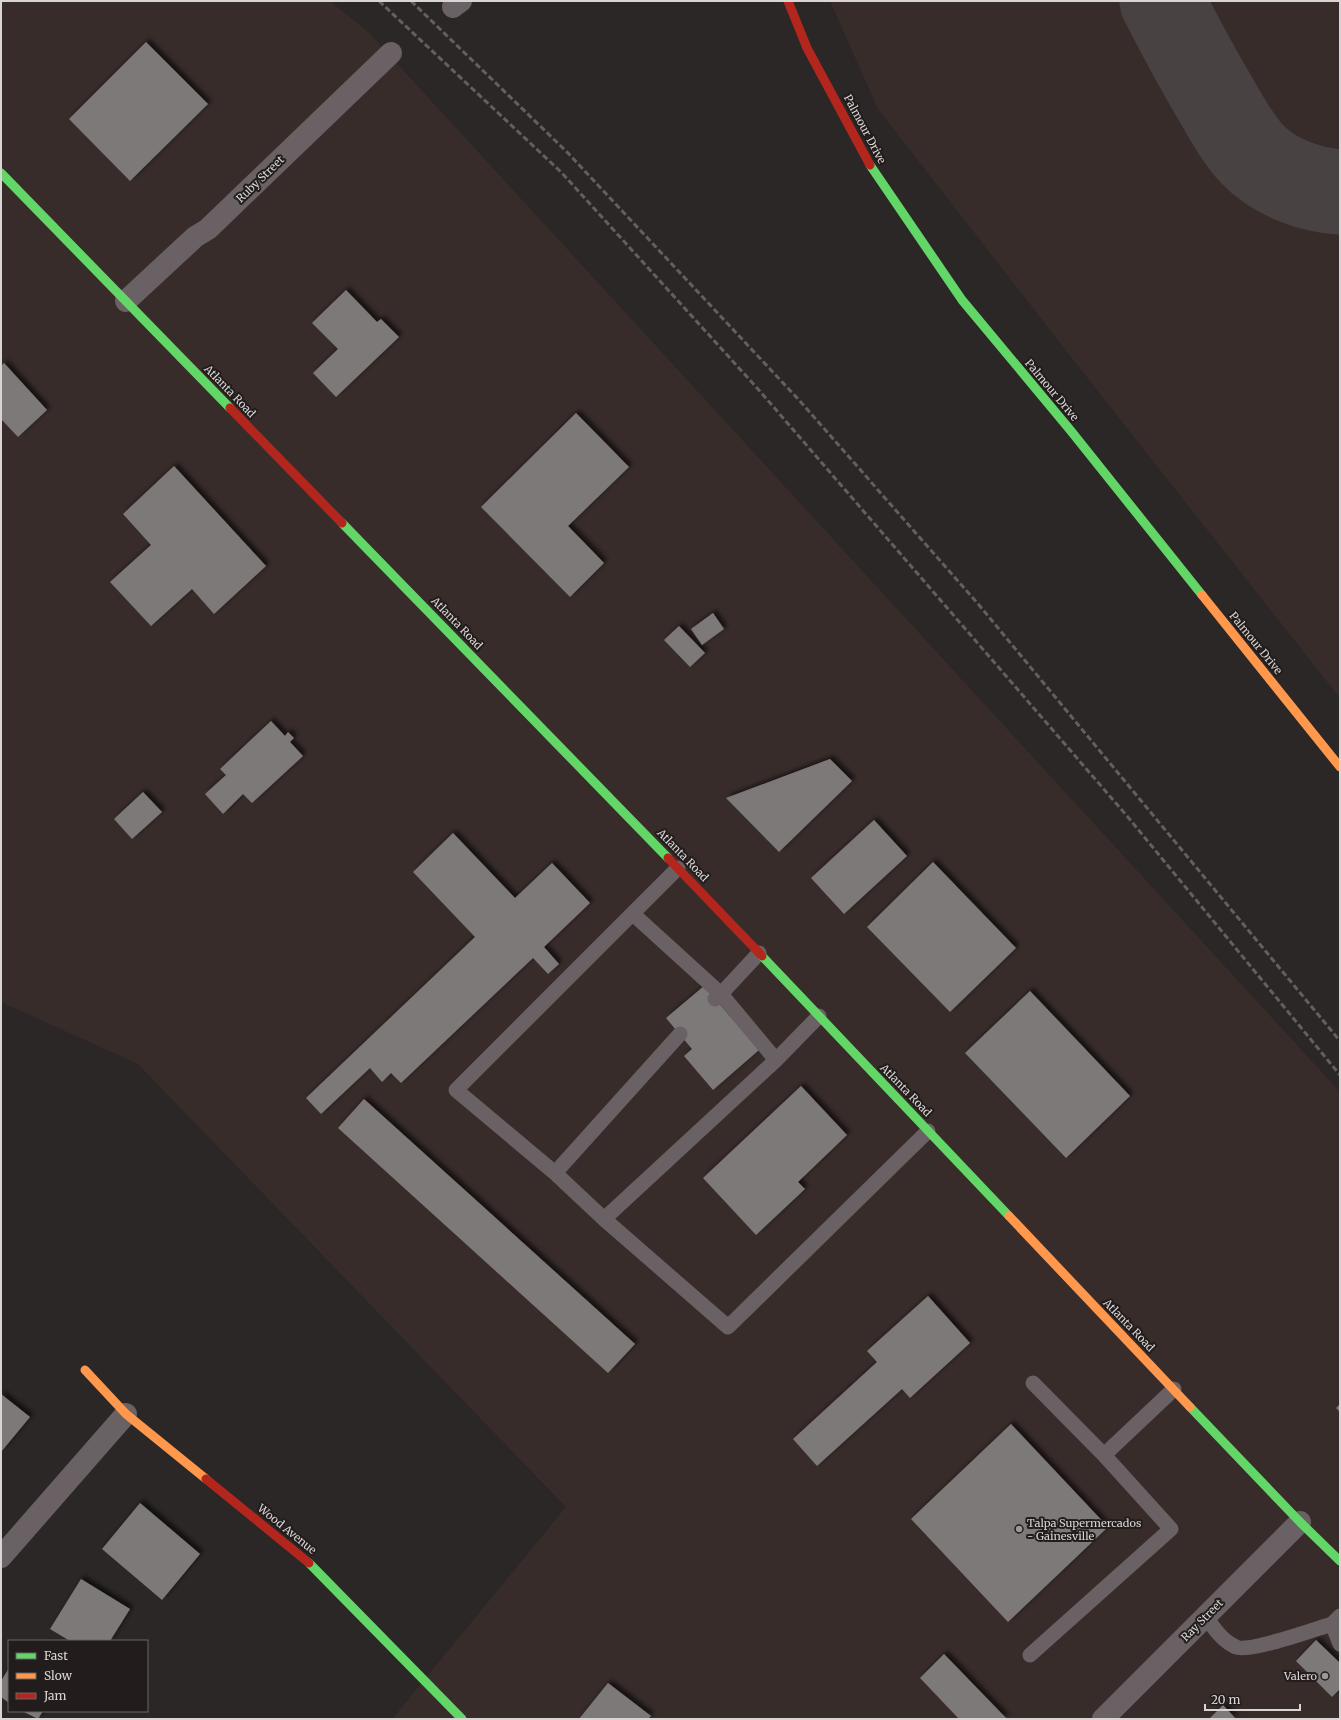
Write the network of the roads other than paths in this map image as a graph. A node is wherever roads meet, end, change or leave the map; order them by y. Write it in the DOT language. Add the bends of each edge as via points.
graph roads {
  1 [pos="788,1"];
  2 [pos="391,53"];
  3 [pos="1,173"];
  4 [pos="126,301"];
  5 [pos="1340,767"];
  6 [pos="678,868"];
  7 [pos="633,914"];
  8 [pos="759,953"];
  9 [pos="718,996"];
  10 [pos="819,1016"];
  11 [pos="680,1034"];
  12 [pos="776,1060"];
  13 [pos="928,1131"];
  14 [pos="555,1173"];
  15 [pos="604,1219"];
  16 [pos="85,1370"];
  17 [pos="1033,1383"];
  18 [pos="1174,1389"];
  19 [pos="126,1414"];
  20 [pos="1104,1455"];
  21 [pos="1300,1522"];
  22 [pos="1,1557"];
  23 [pos="1340,1561"];
  24 [pos="1205,1616"];
  25 [pos="1336,1620"];
  26 [pos="1340,1644"];
  27 [pos="1030,1655"];
  28 [pos="462,1719"];
  29 [pos="1103,1719"];
  1 -- 5 [label="main road, Palmour Drive" via="808,48 875,173 962,300 1071,431"];
  2 -- 4 [label="street, Ruby Street" via="208,229 195,237"];
  3 -- 4 [label="main road, Atlanta Road"];
  4 -- 6 [label="main road, Atlanta Road"];
  6 -- 7 [label="lane"];
  6 -- 8 [label="main road, Atlanta Road"];
  7 -- 9 [label="lane"];
  7 -- 14 [label="lane" via="456,1090"];
  8 -- 9 [label="lane"];
  8 -- 10 [label="main road, Atlanta Road"];
  9 -- 12 [label="lane"];
  10 -- 12 [label="lane"];
  10 -- 13 [label="main road, Atlanta Road"];
  11 -- 14 [label="lane"];
  12 -- 15 [label="lane"];
  13 -- 15 [label="lane" via="728,1327"];
  13 -- 18 [label="main road, Atlanta Road"];
  14 -- 15 [label="lane"];
  16 -- 19 [label="main road, Wood Avenue"];
  17 -- 20 [label="lane"];
  18 -- 20 [label="lane"];
  18 -- 21 [label="main road, Atlanta Road"];
  19 -- 22 [label="street"];
  19 -- 28 [label="main road, Wood Avenue" via="307,1561"];
  20 -- 27 [label="lane" via="1171,1529"];
  21 -- 23 [label="main road, Atlanta Road"];
  21 -- 24 [label="street, Ray Street"];
  24 -- 25 [label="lane" via="1224,1640 1237,1648 1254,1647"];
  24 -- 29 [label="street, Ray Street"];
  25 -- 26 [label="lane"];
}
